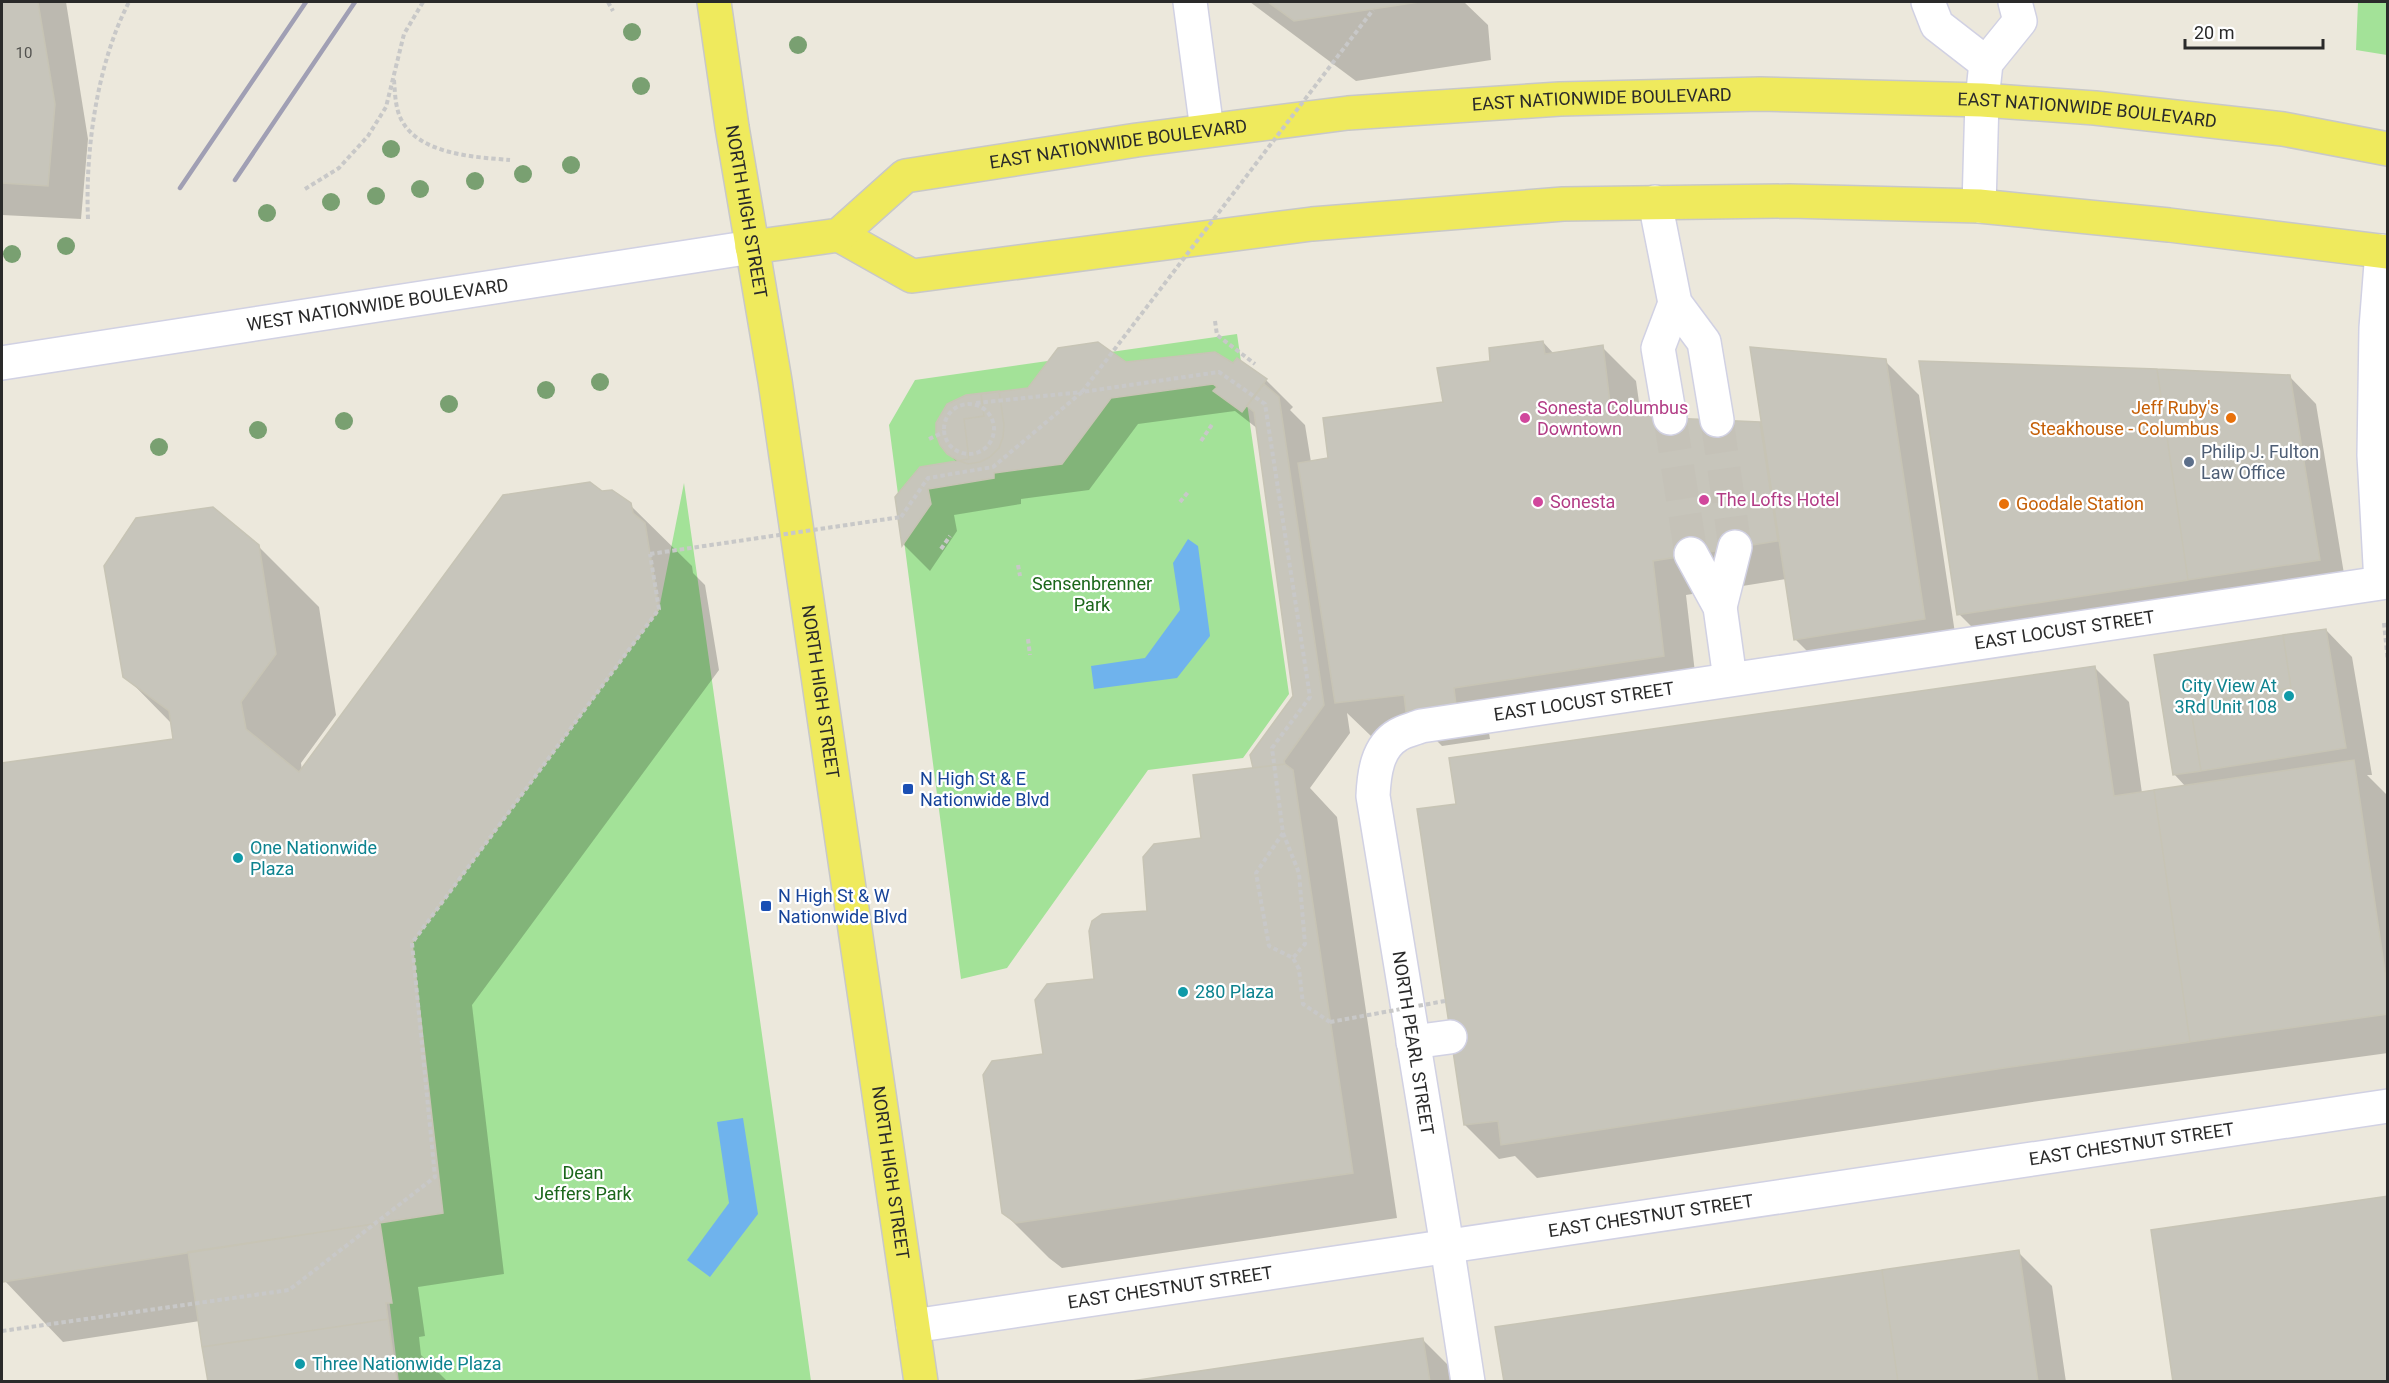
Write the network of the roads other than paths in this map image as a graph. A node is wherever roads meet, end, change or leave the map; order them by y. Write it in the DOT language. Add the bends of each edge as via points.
graph roads {
  1 [pos="714,2"];
  2 [pos="1190,2"];
  3 [pos="1928,2"];
  4 [pos="2015,2"];
  5 [pos="1986,63"];
  6 [pos="1982,100"];
  7 [pos="1207,130"];
  8 [pos="2388,149"];
  9 [pos="1655,202"];
  10 [pos="1979,206"];
  11 [pos="838,235"];
  12 [pos="752,247"];
  13 [pos="2385,251"];
  14 [pos="1675,303"];
  15 [pos="2,363"];
  16 [pos="1670,417"];
  17 [pos="1717,420"];
  18 [pos="1735,547"];
  19 [pos="1691,554"];
  20 [pos="1720,607"];
  21 [pos="1730,679"];
  22 [pos="1421,726"];
  23 [pos="1450,1037"];
  24 [pos="1413,1042"];
  25 [pos="2388,1106"];
  26 [pos="1448,1246"];
  27 [pos="913,1326"];
  28 [pos="921,1382"];
  29 [pos="1468,1382"];
  1 -- 12 [label="main road, NORTH HIGH STREET"];
  2 -- 7 [label="street"];
  3 -- 5 [label="street" via="1937,24"];
  4 -- 5 [label="street" via="2020,21"];
  5 -- 6 [label="street"];
  6 -- 7 [label="main road, EAST NATIONWIDE BOULEVARD" via="1760,94 1560,99 1348,113"];
  6 -- 8 [label="main road, EAST NATIONWIDE BOULEVARD" via="2283,129"];
  6 -- 10 [label="street"];
  7 -- 11 [label="main road, EAST NATIONWIDE BOULEVARD" via="905,176"];
  9 -- 10 [label="main road"];
  9 -- 11 [label="main road" via="1563,204 1312,224 912,276"];
  9 -- 14 [label="street"];
  10 -- 13 [label="main road"];
  11 -- 12 [label="main road"];
  12 -- 15 [label="street, WEST NATIONWIDE BOULEVARD"];
  12 -- 27 [label="main road, NORTH HIGH STREET"];
  13 -- 21 [label="street, EAST LOCUST STREET" via="2376,328 2374,455 2380,583"];
  14 -- 16 [label="street" via="1658,348"];
  14 -- 17 [label="street" via="1704,342"];
  18 -- 20 [label="street"];
  19 -- 20 [label="street"];
  20 -- 21 [label="street"];
  21 -- 22 [label="street, EAST LOCUST STREET"];
  22 -- 24 [label="street, NORTH PEARL STREET" via="1397,735 1381,753 1374,773 1373,796"];
  23 -- 24 [label="street"];
  24 -- 26 [label="street, NORTH PEARL STREET"];
  25 -- 26 [label="street, EAST CHESTNUT STREET"];
  26 -- 27 [label="street, EAST CHESTNUT STREET"];
  26 -- 29 [label="street, NORTH PEARL STREET"];
  27 -- 28 [label="main road, NORTH HIGH STREET"];
}
